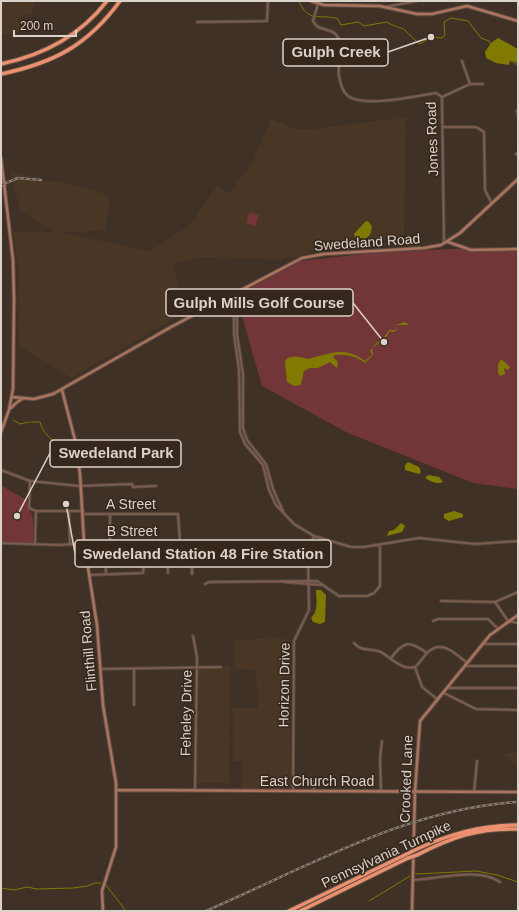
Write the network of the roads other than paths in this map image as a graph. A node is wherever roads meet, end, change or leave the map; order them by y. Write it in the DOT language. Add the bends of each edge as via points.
graph roads {
  1 [pos="107,1"];
  2 [pos="120,1"];
  3 [pos="268,1"];
  4 [pos="311,1"];
  5 [pos="417,1"];
  6 [pos="318,4"];
  7 [pos="383,7"];
  8 [pos="518,21"];
  9 [pos="197,22"];
  10 [pos="462,60"];
  11 [pos="1,64"];
  12 [pos="1,74"];
  13 [pos="470,84"];
  14 [pos="483,84"];
  15 [pos="442,97"];
  16 [pos="517,111"];
  17 [pos="518,114"];
  18 [pos="442,127"];
  19 [pos="1,158"];
  20 [pos="518,179"];
  21 [pos="492,204"];
  22 [pos="448,242"];
  23 [pos="444,244"];
  24 [pos="518,249"];
  25 [pos="232,295"];
  26 [pos="229,297"];
  27 [pos="62,390"];
  28 [pos="12,397"];
  29 [pos="24,399"];
  30 [pos="9,410"];
  31 [pos="1,432"];
  32 [pos="1,470"];
  33 [pos="30,481"];
  34 [pos="82,486"];
  35 [pos="156,486"];
  36 [pos="36,510"];
  37 [pos="69,511"];
  38 [pos="83,512"];
  39 [pos="110,514"];
  40 [pos="284,514"];
  41 [pos="314,536"];
  42 [pos="105,541"];
  43 [pos="110,541"];
  44 [pos="180,541"];
  45 [pos="518,541"];
  46 [pos="85,542"];
  47 [pos="1,543"];
  48 [pos="34,544"];
  49 [pos="380,544"];
  50 [pos="70,545"];
  51 [pos="146,545"];
  52 [pos="192,554"];
  53 [pos="167,555"];
  54 [pos="146,556"];
  55 [pos="191,564"];
  56 [pos="168,572"];
  57 [pos="106,574"];
  58 [pos="192,574"];
  59 [pos="90,575"];
  60 [pos="308,581"];
  61 [pos="281,582"];
  62 [pos="204,584"];
  63 [pos="308,585"];
  64 [pos="323,585"];
  65 [pos="518,592"];
  66 [pos="441,601"];
  67 [pos="495,602"];
  68 [pos="518,615"];
  69 [pos="433,621"];
  70 [pos="508,621"];
  71 [pos="518,623"];
  72 [pos="497,628"];
  73 [pos="193,636"];
  74 [pos="354,644"];
  75 [pos="482,644"];
  76 [pos="518,644"];
  77 [pos="427,653"];
  78 [pos="391,658"];
  79 [pos="467,663"];
  80 [pos="465,666"];
  81 [pos="518,666"];
  82 [pos="415,667"];
  83 [pos="134,668"];
  84 [pos="196,668"];
  85 [pos="221,668"];
  86 [pos="101,669"];
  87 [pos="447,688"];
  88 [pos="518,688"];
  89 [pos="444,692"];
  90 [pos="437,700"];
  91 [pos="134,705"];
  92 [pos="518,710"];
  93 [pos="382,740"];
  94 [pos="477,761"];
  95 [pos="314,781"];
  96 [pos="117,790"];
  97 [pos="195,790"];
  98 [pos="294,791"];
  99 [pos="381,791"];
  100 [pos="415,791"];
  101 [pos="314,792"];
  102 [pos="474,792"];
  103 [pos="518,792"];
  104 [pos="518,825"];
  105 [pos="518,829"];
  106 [pos="413,880"];
  107 [pos="500,882"];
  108 [pos="103,911"];
  109 [pos="289,911"];
  110 [pos="300,911"];
  111 [pos="412,911"];
  1 -- 11 [label="highway" via="70,37 46,50"];
  2 -- 12 [label="highway" via="94,32 80,43 52,58"];
  3 -- 9 [label="street" via="267,21"];
  4 -- 6 [label="street"];
  5 -- 7 [label="street"];
  6 -- 7 [label="street"];
  6 -- 15 [label="street, Jones Road" via="313,19 316,27 333,32 339,40 339,78 344,91 350,97 373,101 436,93"];
  7 -- 8 [label="street" via="408,14 423,14 467,6"];
  10 -- 13 [label="street"];
  13 -- 14 [label="street"];
  13 -- 15 [label="street"];
  15 -- 18 [label="street, Jones Road"];
  16 -- 17 [label="street"];
  18 -- 21 [label="street" via="476,127 484,132 485,190"];
  18 -- 23 [label="street, Jones Road"];
  19 -- 28 [label="street" via="14,282"];
  20 -- 21 [label="street, Swedeland Road"];
  21 -- 22 [label="street, Swedeland Road"];
  22 -- 23 [label="street, Swedeland Road"];
  22 -- 24 [label="street" via="469,250"];
  23 -- 25 [label="street, Swedeland Road" via="424,248 306,257"];
  25 -- 26 [label="street, Swedeland Road"];
  25 -- 40 [label="street" via="237,306 237,334 243,374 243,428 247,440 266,464 272,489"];
  26 -- 27 [label="street, Swedeland Road" via="171,327"];
  26 -- 40 [label="street" via="234,308 234,334 240,370 240,432 245,444 263,465 271,495"];
  27 -- 29 [label="street, Swedeland Road" via="41,399"];
  27 -- 34 [label="street, Flinthill Road" via="75,440"];
  28 -- 29 [label="street, Swedeland Road"];
  28 -- 30 [label="street"];
  29 -- 30 [label="street"];
  30 -- 31 [label="street"];
  32 -- 33 [label="street"];
  33 -- 34 [label="street"];
  33 -- 36 [label="street" via="29,508"];
  34 -- 35 [label="street"];
  34 -- 38 [label="street, Flinthill Road"];
  36 -- 37 [label="street, A Street"];
  36 -- 48 [label="street"];
  37 -- 38 [label="street, A Street"];
  37 -- 50 [label="street"];
  38 -- 39 [label="street, A Street"];
  38 -- 46 [label="street, Flinthill Road"];
  39 -- 43 [label="street"];
  39 -- 44 [label="street, A Street" via="178,514"];
  40 -- 41 [label="street" via="298,528"];
  41 -- 49 [label="street" via="347,547"];
  41 -- 60 [label="street, Horizon Drive" via="308,554"];
  42 -- 43 [label="street, B Street"];
  42 -- 46 [label="street, B Street"];
  42 -- 57 [label="street"];
  43 -- 44 [label="street, B Street"];
  44 -- 52 [label="street" via="192,544"];
  45 -- 49 [label="street" via="475,544 419,538"];
  46 -- 50 [label="street, B Street"];
  46 -- 59 [label="street, Flinthill Road"];
  47 -- 48 [label="street, B Street"];
  48 -- 50 [label="street, B Street"];
  49 -- 64 [label="street" via="381,582 374,593 367,596 339,596"];
  51 -- 54 [label="street"];
  52 -- 53 [label="street"];
  52 -- 55 [label="street"];
  52 -- 55 [label="street" via="204,553 212,558 208,564"];
  53 -- 54 [label="street"];
  53 -- 56 [label="street"];
  54 -- 57 [label="street" via="143,573"];
  55 -- 58 [label="street"];
  57 -- 59 [label="street"];
  59 -- 86 [label="street, Flinthill Road"];
  60 -- 61 [label="street"];
  60 -- 63 [label="street, Horizon Drive"];
  60 -- 64 [label="street" via="317,581"];
  61 -- 62 [label="street"];
  61 -- 63 [label="street"];
  63 -- 64 [label="street"];
  63 -- 98 [label="street, Horizon Drive" via="308,610 294,643"];
  65 -- 67 [label="street"];
  66 -- 67 [label="street"];
  67 -- 70 [label="street"];
  68 -- 70 [label="street, Crooked Lane"];
  69 -- 72 [label="street" via="488,619"];
  70 -- 71 [label="street"];
  70 -- 72 [label="street, Crooked Lane"];
  72 -- 75 [label="street, Crooked Lane"];
  73 -- 84 [label="street, Feheley Drive"];
  74 -- 78 [label="street"];
  75 -- 76 [label="street"];
  75 -- 79 [label="street, Crooked Lane"];
  77 -- 78 [label="street" via="416,645 406,644"];
  77 -- 79 [label="street" via="436,648 446,647"];
  77 -- 82 [label="street"];
  78 -- 82 [label="street" via="405,667"];
  79 -- 80 [label="street, Crooked Lane"];
  80 -- 81 [label="street"];
  80 -- 87 [label="street, Crooked Lane"];
  82 -- 90 [label="street" via="422,687"];
  83 -- 84 [label="street"];
  83 -- 86 [label="street"];
  83 -- 91 [label="street"];
  84 -- 85 [label="street"];
  84 -- 97 [label="street, Feheley Drive"];
  86 -- 96 [label="street, Flinthill Road" via="103,705"];
  87 -- 88 [label="street"];
  87 -- 89 [label="street, Crooked Lane"];
  89 -- 90 [label="street, Crooked Lane"];
  89 -- 92 [label="street" via="476,709"];
  90 -- 100 [label="street, Crooked Lane" via="419,724"];
  93 -- 99 [label="street"];
  94 -- 102 [label="street"];
  95 -- 101 [label="street"];
  96 -- 97 [label="street, East Church Road"];
  96 -- 108 [label="street, Flinthill Road" via="116,847 102,891"];
  97 -- 98 [label="street, East Church Road"];
  98 -- 101 [label="street, East Church Road"];
  99 -- 100 [label="street, East Church Road"];
  99 -- 101 [label="street, East Church Road"];
  100 -- 102 [label="street, East Church Road"];
  100 -- 106 [label="street, Crooked Lane"];
  102 -- 103 [label="street, East Church Road"];
  104 -- 109 [label="highway, Pennsylvania Turnpike, bridge" via="488,826 462,831 408,853"];
  105 -- 110 [label="highway, Pennsylvania Turnpike, bridge" via="476,831 444,841"];
  106 -- 107 [label="street" via="474,874 492,877"];
  106 -- 111 [label="street, Crooked Lane"];
}
